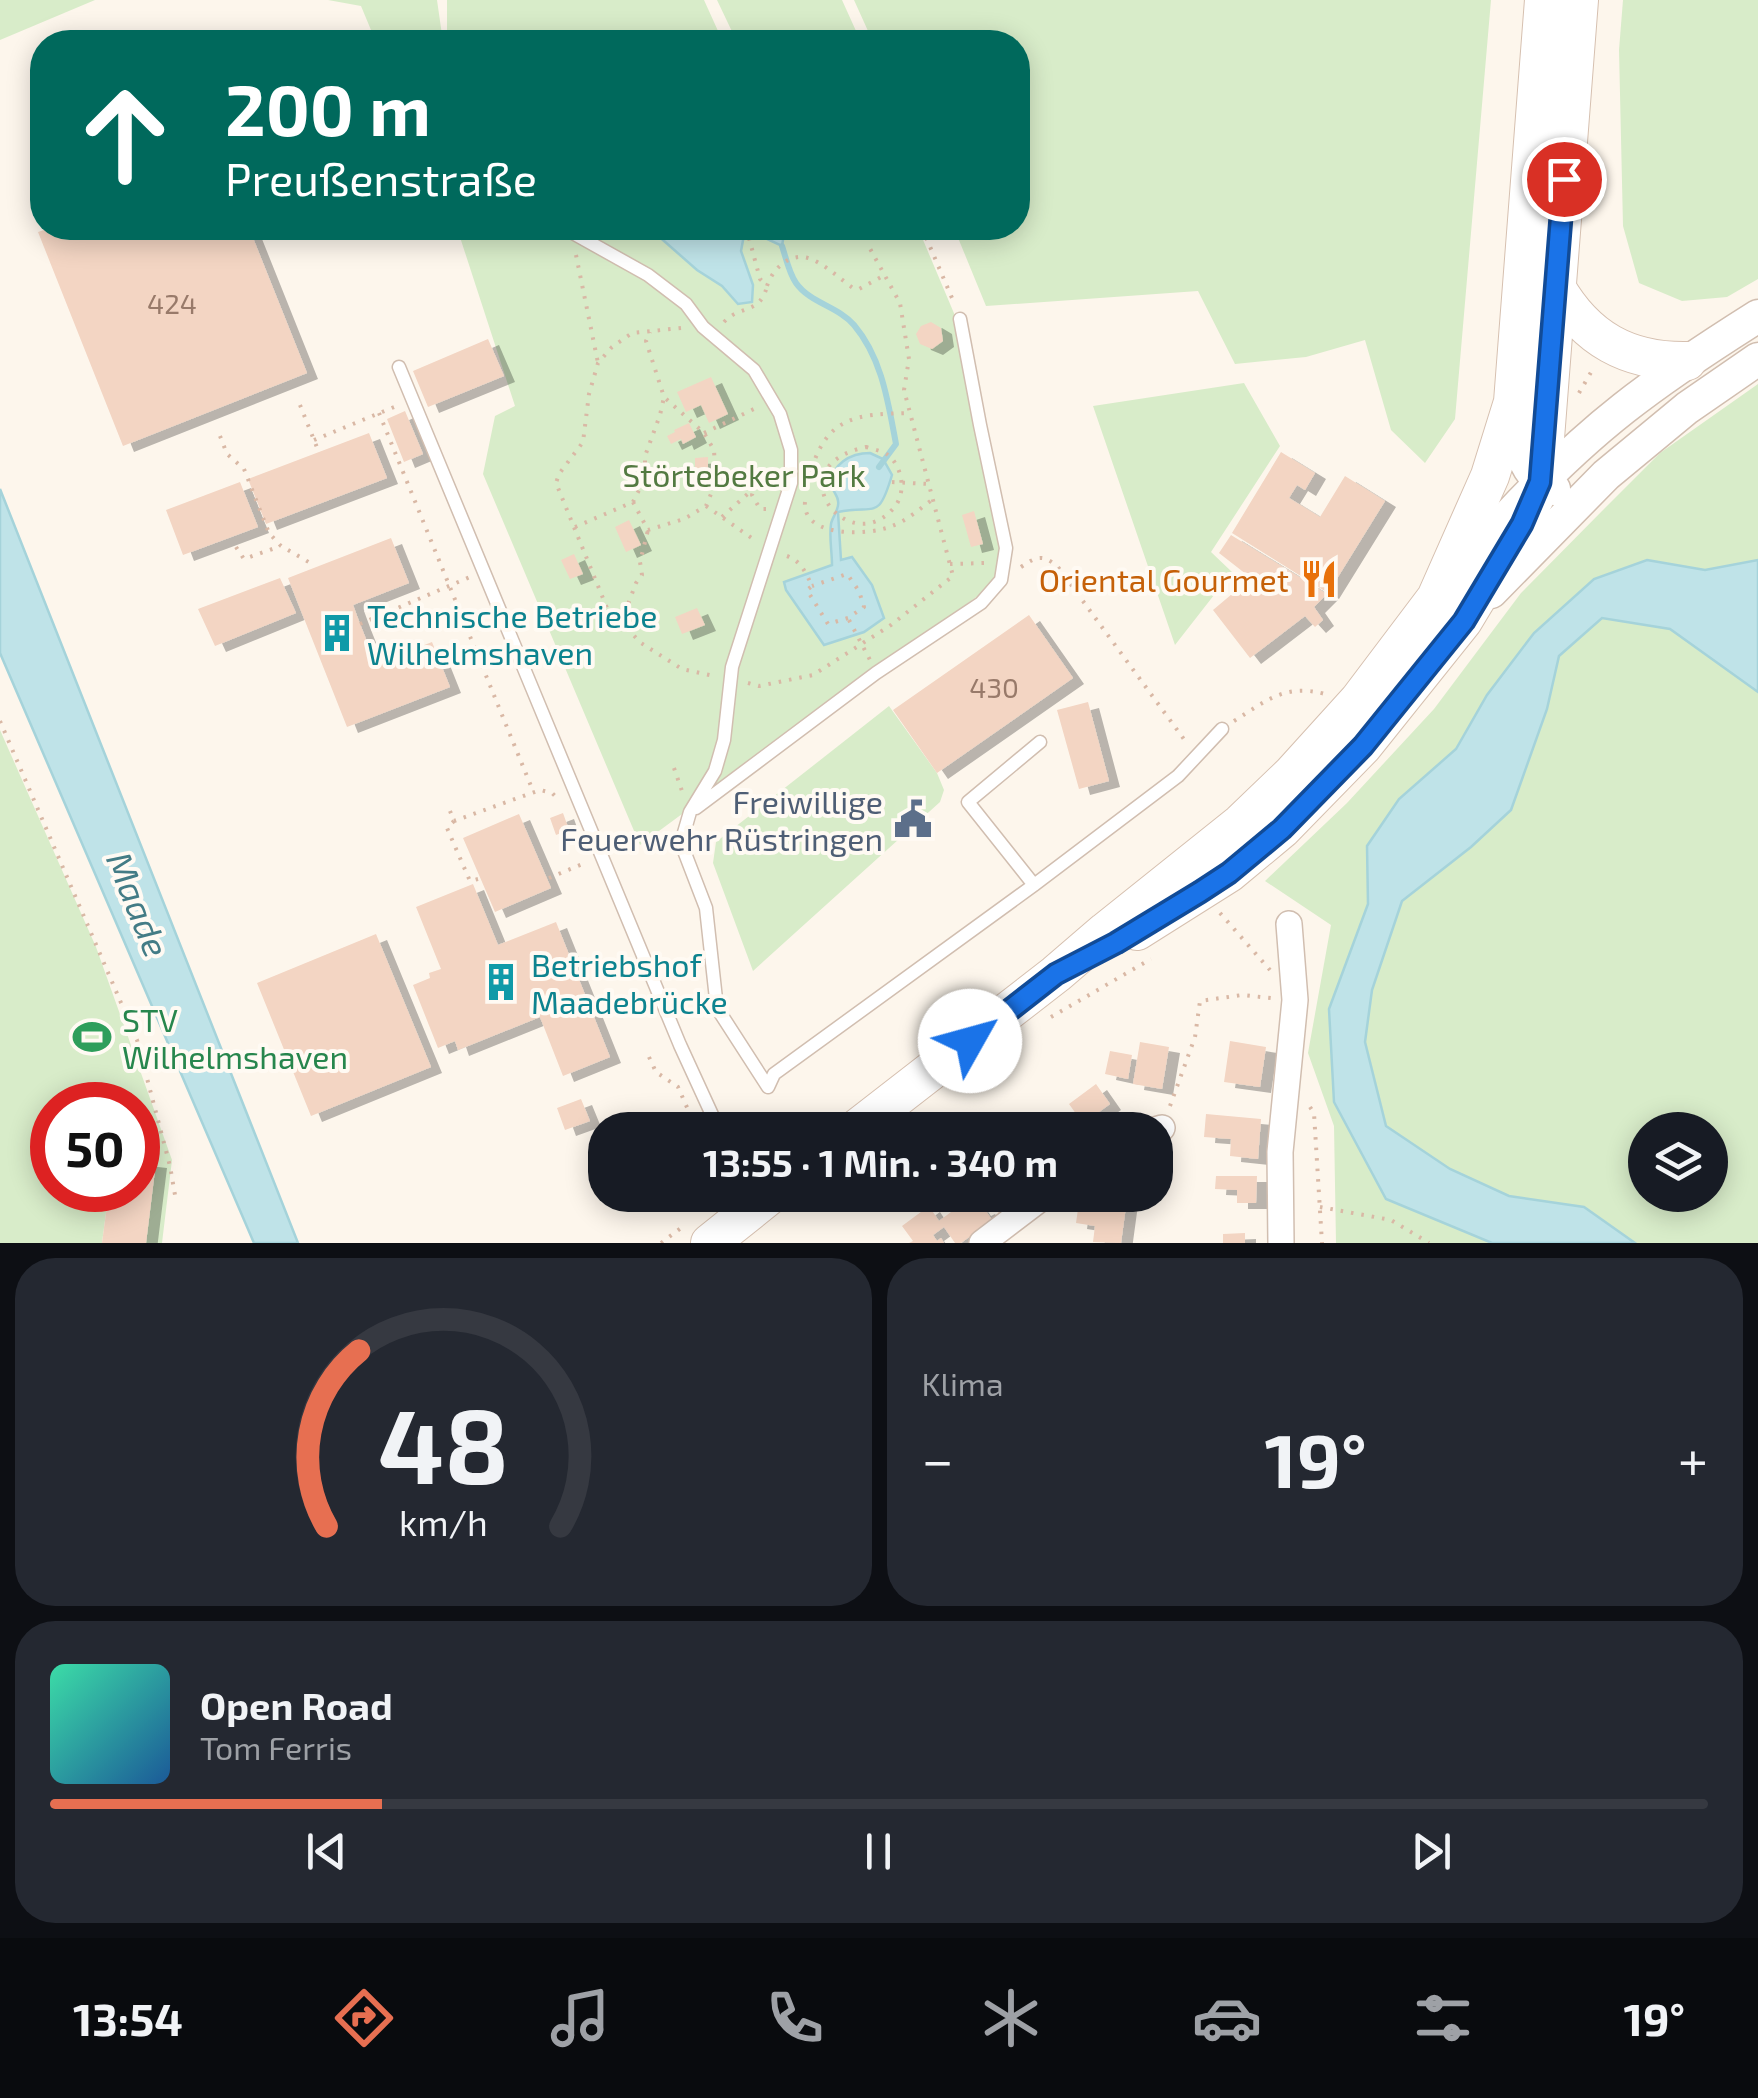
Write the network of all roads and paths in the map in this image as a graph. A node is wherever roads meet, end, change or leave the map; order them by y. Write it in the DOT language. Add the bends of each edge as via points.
graph roads {
  1 [pos="1544,0"];
  2 [pos="1579,0"];
  3 [pos="573,240"];
  4 [pos="585,240"];
  5 [pos="750,240"];
  6 [pos="927,240"];
  7 [pos="868,246"];
  8 [pos="884,276"];
  9 [pos="767,286"];
  10 [pos="1556,286"];
  11 [pos="1758,316"];
  12 [pos="960,319"];
  13 [pos="703,326"];
  14 [pos="650,332"];
  15 [pos="714,336"];
  16 [pos="1758,359"];
  17 [pos="1688,361"];
  18 [pos="598,362"];
  19 [pos="399,367"];
  20 [pos="664,397"];
  21 [pos="413,400"];
  22 [pos="772,400"];
  23 [pos="1514,402"];
  24 [pos="300,405"];
  25 [pos="912,412"];
  26 [pos="379,414"];
  27 [pos="704,433"];
  28 [pos="220,436"];
  29 [pos="314,440"];
  30 [pos="318,450"];
  31 [pos="822,481"];
  32 [pos="834,481"];
  33 [pos="791,482"];
  34 [pos="892,482"];
  35 [pos="1540,482"];
  36 [pos="902,483"];
  37 [pos="929,484"];
  38 [pos="754,488"];
  39 [pos="1593,488"];
  40 [pos="806,494"];
  41 [pos="933,499"];
  42 [pos="632,502"];
  43 [pos="706,506"];
  44 [pos="782,511"];
  45 [pos="722,517"];
  46 [pos="575,526"];
  47 [pos="648,530"];
  48 [pos="280,546"];
  49 [pos="236,548"];
  50 [pos="770,550"];
  51 [pos="1004,563"];
  52 [pos="312,564"];
  53 [pos="950,564"];
  54 [pos="484,572"];
  55 [pos="1000,580"];
  56 [pos="450,586"];
  57 [pos="812,586"];
  58 [pos="1450,610"];
  59 [pos="848,618"];
  60 [pos="621,623"];
  61 [pos="360,624"];
  62 [pos="862,642"];
  63 [pos="730,679"];
  64 [pos="1338,698"];
  65 [pos="0,721"];
  66 [pos="1222,730"];
  67 [pos="1040,742"];
  68 [pos="1196,757"];
  69 [pos="533,791"];
  70 [pos="561,801"];
  71 [pos="450,811"];
  72 [pos="690,812"];
  73 [pos="454,821"];
  74 [pos="586,854"];
  75 [pos="549,878"];
  76 [pos="478,879"];
  77 [pos="1034,885"];
  78 [pos="1220,913"];
  79 [pos="1289,924"];
  80 [pos="1296,1000"];
  81 [pos="649,1057"];
  82 [pos="1288,1080"];
  83 [pos="689,1112"];
  84 [pos="712,1112"];
  85 [pos="856,1112"];
  86 [pos="1165,1112"];
  87 [pos="175,1195"];
  88 [pos="1320,1207"];
  89 [pos="746,1212"];
  90 [pos="1023,1212"];
  91 [pos="710,1243"];
  92 [pos="982,1243"];
  93 [pos="1280,1243"];
  94 [pos="1322,1243"];
  95 [pos="1429,1243"];
  1 -- 23 [label="main road"];
  2 -- 10 [label="main road"];
  3 -- 18 [label="path"];
  4 -- 13 [label="lane" via="648,275"];
  5 -- 9 [label="path"];
  6 -- 12 [label="path"];
  7 -- 8 [label="path"];
  8 -- 9 [label="path" via="853,288 800,258 780,264"];
  8 -- 25 [label="path" via="900,303 909,359 904,390"];
  9 -- 15 [label="path" via="764,298 731,315"];
  10 -- 17 [label="main road" via="1574,314 1609,344 1647,358"];
  10 -- 35 [label="main road"];
  11 -- 17 [label="street"];
  12 -- 51 [label="lane"];
  13 -- 14 [label="path"];
  13 -- 15 [label="lane"];
  14 -- 18 [label="path" via="632,333"];
  14 -- 20 [label="path" via="646,341"];
  15 -- 22 [label="lane" via="754,370"];
  16 -- 39 [label="street"];
  17 -- 35 [label="street"];
  18 -- 46 [label="path" via="583,442 556,482"];
  19 -- 21 [label="lane"];
  20 -- 27 [label="path"];
  20 -- 42 [label="path" via="645,456 645,478"];
  21 -- 26 [label="path"];
  21 -- 54 [label="lane"];
  22 -- 27 [label="path"];
  22 -- 33 [label="lane" via="791,450"];
  23 -- 35 [label="street" via="1519,445"];
  23 -- 58 [label="main road"];
  24 -- 29 [label="path"];
  25 -- 31 [label="path" via="846,420 813,462 809,479"];
  25 -- 37 [label="path"];
  26 -- 29 [label="path"];
  26 -- 56 [label="path"];
  27 -- 43 [label="path" via="714,450"];
  28 -- 48 [label="path" via="244,469"];
  29 -- 30 [label="path"];
  31 -- 32 [label="path"];
  31 -- 36 [label="path" via="829,463 866,446 888,455"];
  31 -- 36 [label="path" via="834,513 858,523 888,513"];
  33 -- 38 [label="path" via="766,478"];
  33 -- 44 [label="lane"];
  34 -- 36 [label="path"];
  35 -- 39 [label="street" via="1570,492"];
  35 -- 58 [label="main road" via="1522,524"];
  36 -- 37 [label="path"];
  37 -- 41 [label="path"];
  38 -- 44 [label="path" via="760,508"];
  38 -- 45 [label="path"];
  39 -- 58 [label="street"];
  40 -- 41 [label="path" via="810,522 861,532 892,526"];
  41 -- 53 [label="path"];
  42 -- 46 [label="path"];
  42 -- 47 [label="path"];
  43 -- 45 [label="path"];
  43 -- 47 [label="path"];
  44 -- 50 [label="lane"];
  45 -- 50 [label="path"];
  46 -- 60 [label="path" via="607,608"];
  47 -- 60 [label="path" via="642,574"];
  48 -- 49 [label="path" via="244,559"];
  48 -- 52 [label="path"];
  50 -- 57 [label="path" via="792,558"];
  50 -- 63 [label="lane"];
  51 -- 53 [label="path"];
  51 -- 55 [label="lane"];
  53 -- 62 [label="path" via="954,576"];
  54 -- 56 [label="path"];
  54 -- 84 [label="lane"];
  55 -- 68 [label="path" via="1047,557"];
  55 -- 72 [label="lane" via="981,604"];
  56 -- 61 [label="path"];
  56 -- 69 [label="path"];
  57 -- 59 [label="path" via="807,590 828,624"];
  57 -- 59 [label="path" via="847,574 864,607"];
  58 -- 85 [label="main road" via="1363,746 1282,829 1229,873 1056,974"];
  59 -- 62 [label="path"];
  60 -- 63 [label="path" via="682,669"];
  62 -- 63 [label="path" via="813,675 759,686"];
  63 -- 72 [label="lane" via="720,756"];
  64 -- 66 [label="path" via="1306,688 1276,694"];
  65 -- 87 [label="path" via="136,1040"];
  66 -- 68 [label="lane"];
  67 -- 77 [label="lane" via="968,802"];
  68 -- 77 [label="lane"];
  69 -- 70 [label="path"];
  69 -- 73 [label="path"];
  71 -- 73 [label="path"];
  72 -- 77 [label="lane" via="681,843 706,908 717,1008 768,1087 774,1074"];
  73 -- 76 [label="path" via="447,828 470,880"];
  74 -- 75 [label="path" via="586,862"];
  78 -- 80 [label="path"];
  79 -- 80 [label="street"];
  80 -- 82 [label="street"];
  80 -- 86 [label="path" via="1242,995 1200,1001 1194,1038"];
  81 -- 83 [label="path" via="656,1072 678,1087"];
  82 -- 88 [label="path" via="1314,1112"];
  82 -- 93 [label="street"];
  88 -- 94 [label="path"];
  88 -- 95 [label="path" via="1391,1220"];
  89 -- 91 [label="main road"];
  90 -- 92 [label="street"];
}
